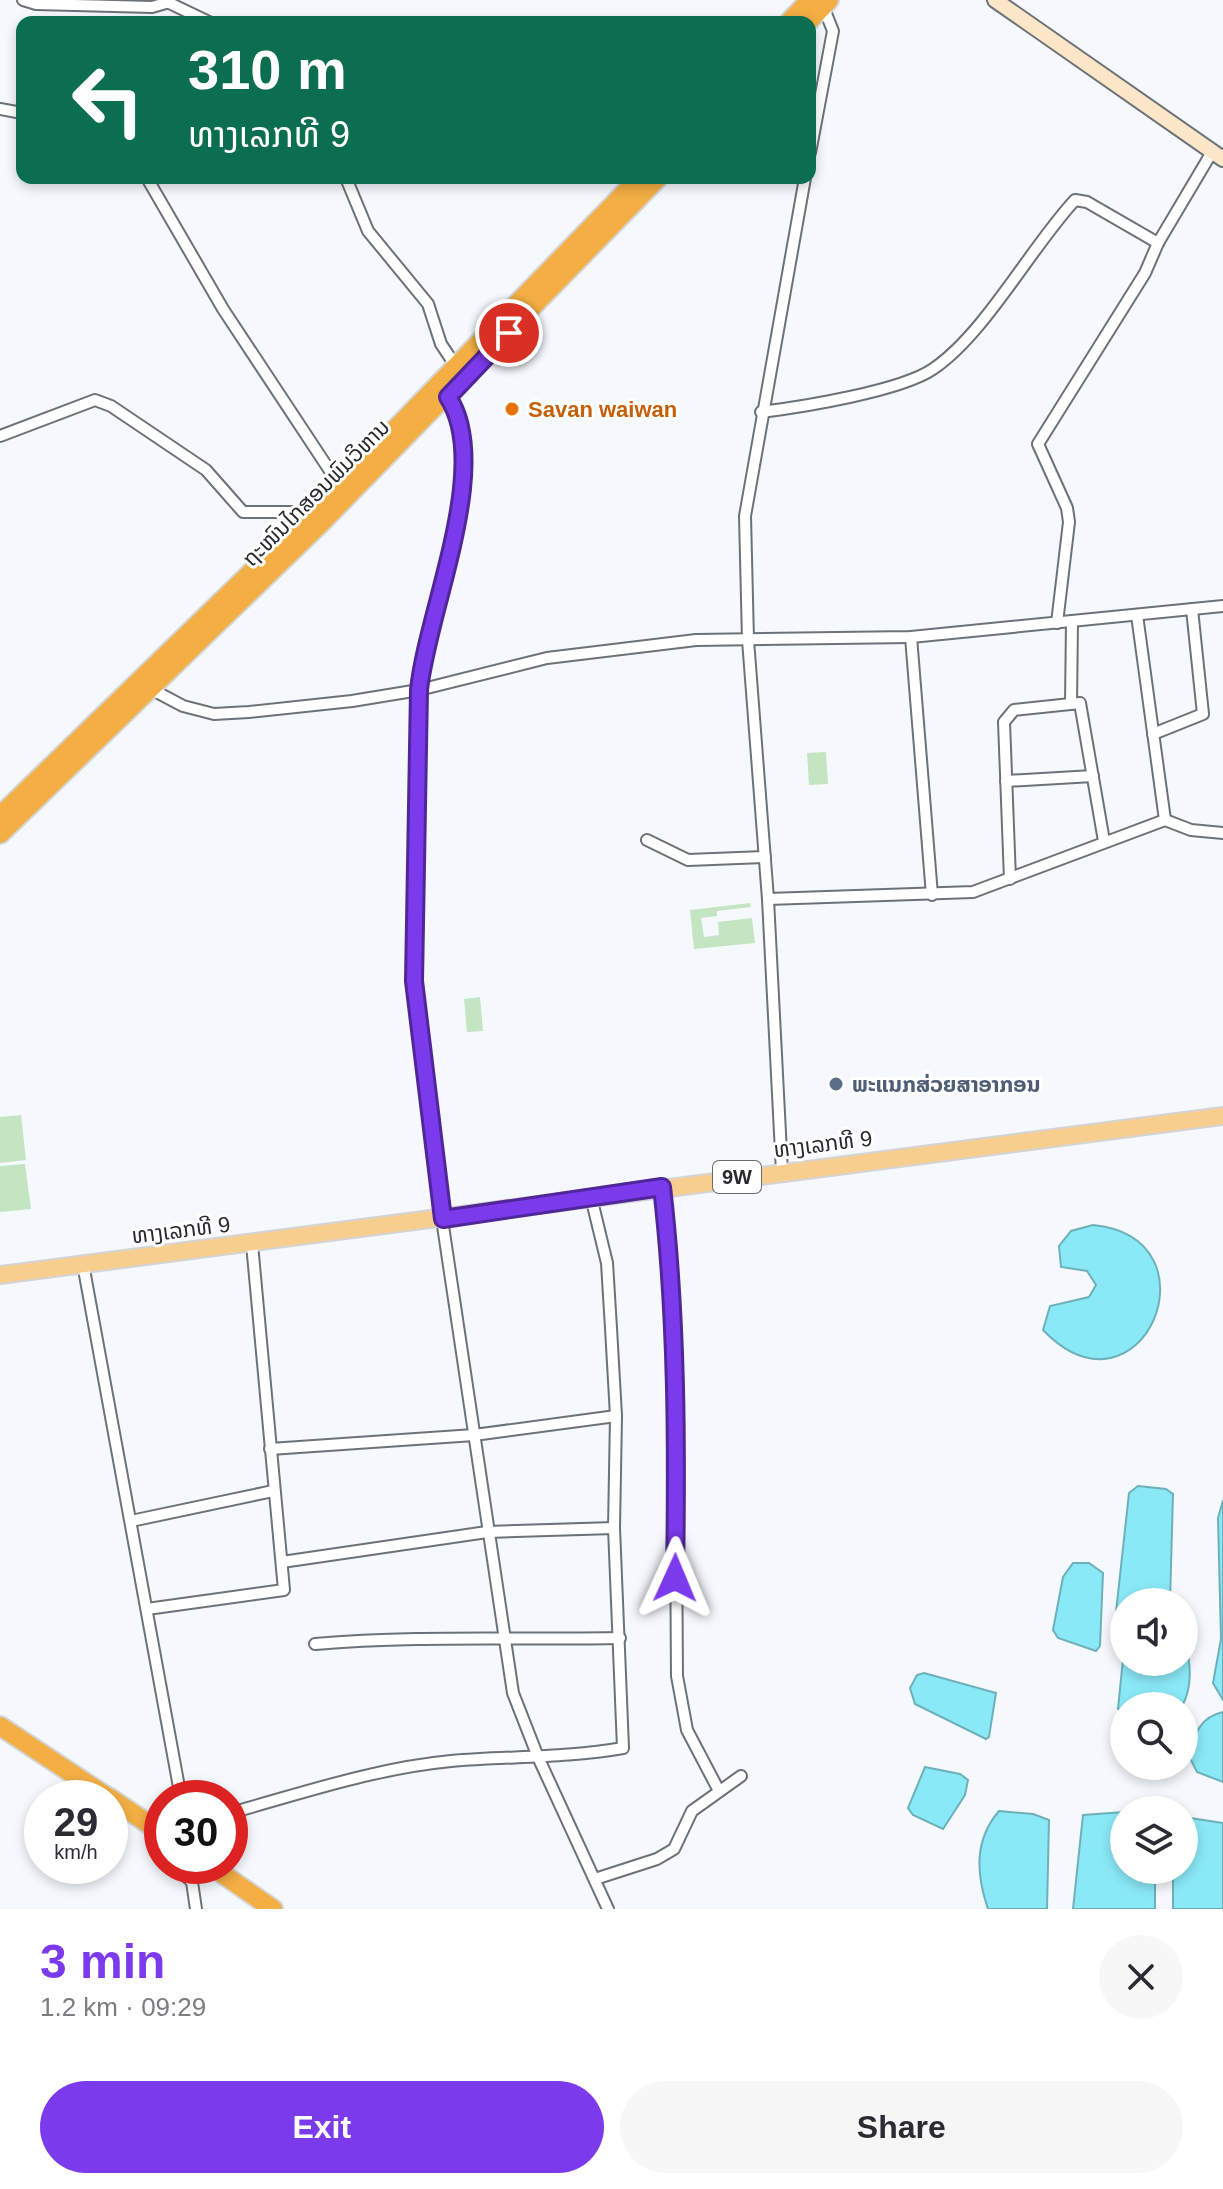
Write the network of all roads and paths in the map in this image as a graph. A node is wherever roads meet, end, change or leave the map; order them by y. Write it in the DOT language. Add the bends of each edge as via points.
graph roads {
  1 [pos="23,0"];
  2 [pos="995,0"];
  3 [pos="164,2"];
  4 [pos="821,2"];
  5 [pos="196,16"];
  6 [pos="799,16"];
  7 [pos="816,121"];
  8 [pos="1218,155"];
  9 [pos="150,184"];
  10 [pos="348,184"];
  11 [pos="633,184"];
  12 [pos="652,184"];
  13 [pos="804,184"];
  14 [pos="1158,243"];
  15 [pos="457,368"];
  16 [pos="443,392"];
  17 [pos="761,412"];
  18 [pos="0,436"];
  19 [pos="335,491"];
  20 [pos="313,512"];
  21 [pos="1223,606"];
  22 [pos="1192,609"];
  23 [pos="1137,615"];
  24 [pos="1072,621"];
  25 [pos="1057,623"];
  26 [pos="911,637"];
  27 [pos="748,640"];
  28 [pos="151,689"];
  29 [pos="419,690"];
  30 [pos="1071,704"];
  31 [pos="1153,734"];
  32 [pos="1093,776"];
  33 [pos="1006,781"];
  34 [pos="0,816"];
  35 [pos="1165,820"];
  36 [pos="1223,833"];
  37 [pos="0,834"];
  38 [pos="647,840"];
  39 [pos="1104,841"];
  40 [pos="765,857"];
  41 [pos="1010,879"];
  42 [pos="932,895"];
  43 [pos="768,899"];
  44 [pos="1223,1116"];
  45 [pos="782,1172"];
  46 [pos="662,1187"];
  47 [pos="591,1197"];
  48 [pos="443,1219"];
  49 [pos="252,1244"];
  50 [pos="83,1264"];
  51 [pos="0,1275"];
  52 [pos="616,1416"];
  53 [pos="474,1435"];
  54 [pos="270,1449"];
  55 [pos="273,1491"];
  56 [pos="131,1521"];
  57 [pos="614,1528"];
  58 [pos="487,1532"];
  59 [pos="282,1562"];
  60 [pos="147,1609"];
  61 [pos="620,1638"];
  62 [pos="503,1641"];
  63 [pos="315,1644"];
  64 [pos="0,1726"];
  65 [pos="538,1757"];
  66 [pos="741,1776"];
  67 [pos="82,1780"];
  68 [pos="178,1780"];
  69 [pos="718,1789"];
  70 [pos="248,1808"];
  71 [pos="595,1879"];
  72 [pos="192,1884"];
  73 [pos="237,1884"];
  74 [pos="196,1909"];
  75 [pos="273,1909"];
  76 [pos="608,1909"];
  1 -- 3 [label="street" via="123,6"];
  2 -- 8 [label="street"];
  3 -- 5 [label="street"];
  4 -- 6 [label="highway"];
  4 -- 7 [label="street" via="833,31"];
  8 -- 14 [label="street"];
  9 -- 19 [label="street" via="223,309 332,474"];
  10 -- 15 [label="street" via="368,231 428,304 441,344"];
  11 -- 15 [label="highway, ຖະໜົນໄກສອນພົມວິຫານ"];
  12 -- 16 [label="highway, ຖະໜົນໄກສອນພົມວິຫານ"];
  13 -- 17 [label="street"];
  14 -- 17 [label="street" via="1075,200 967,337 934,369 876,389"];
  14 -- 25 [label="street" via="1145,273 1038,444 1069,522"];
  15 -- 16 [label="highway, ຖະໜົນໄກສອນພົມວິຫານ"];
  16 -- 19 [label="highway, ຖະໜົນໄກສອນພົມວິຫານ"];
  16 -- 28 [label="highway, ຖະໜົນໄກສອນພົມວິຫານ"];
  16 -- 29 [label="street" via="457,411 462,489 423,651"];
  17 -- 27 [label="street" via="745,516"];
  18 -- 20 [label="street" via="95,400 206,470 243,512"];
  19 -- 20 [label="highway, ຖະໜົນໄກສອນພົມວິຫານ"];
  20 -- 34 [label="highway, ຖະໜົນໄກສອນພົມວິຫານ"];
  21 -- 22 [label="street"];
  22 -- 23 [label="street"];
  22 -- 31 [label="street" via="1203,714"];
  23 -- 24 [label="street"];
  23 -- 31 [label="street"];
  24 -- 25 [label="street"];
  24 -- 30 [label="street"];
  25 -- 26 [label="street"];
  26 -- 27 [label="street"];
  26 -- 42 [label="street"];
  27 -- 29 [label="street" via="696,640 547,658"];
  27 -- 40 [label="street"];
  28 -- 29 [label="street" via="214,714"];
  28 -- 37 [label="highway, ຖະໜົນໄກສອນພົມວິຫານ"];
  29 -- 48 [label="street" via="414,981"];
  30 -- 32 [label="street" via="1080,703"];
  30 -- 33 [label="street" via="1014,710 1004,722"];
  31 -- 35 [label="street"];
  32 -- 33 [label="street"];
  32 -- 39 [label="street"];
  33 -- 41 [label="street"];
  35 -- 36 [label="street" via="1191,830"];
  35 -- 39 [label="street"];
  38 -- 40 [label="street" via="688,860"];
  39 -- 41 [label="street"];
  40 -- 43 [label="street"];
  41 -- 42 [label="street" via="973,892"];
  42 -- 43 [label="street"];
  43 -- 45 [label="street"];
  44 -- 45 [label="main road, ທາງເລກທີ 9 / 9W"];
  45 -- 46 [label="main road, ທາງເລກທີ 9 / 9W"];
  46 -- 47 [label="main road, ທາງເລກທີ 9 / 9W"];
  46 -- 69 [label="street" via="675,1380 677,1676 687,1730"];
  47 -- 48 [label="main road, ທາງເລກທີ 9 / 9W"];
  47 -- 52 [label="street" via="607,1263"];
  48 -- 49 [label="main road, ທາງເລກທີ 9 / 9W"];
  48 -- 53 [label="street"];
  49 -- 50 [label="main road, ທາງເລກທີ 9 / 9W"];
  49 -- 54 [label="street"];
  50 -- 51 [label="main road, ທາງເລກທີ 9 / 9W"];
  50 -- 56 [label="street"];
  52 -- 53 [label="street"];
  52 -- 57 [label="street"];
  53 -- 54 [label="street"];
  53 -- 58 [label="street"];
  54 -- 55 [label="street"];
  55 -- 56 [label="street"];
  55 -- 59 [label="street"];
  56 -- 60 [label="street"];
  57 -- 58 [label="street"];
  57 -- 61 [label="street"];
  58 -- 59 [label="street"];
  58 -- 62 [label="street"];
  59 -- 60 [label="street" via="281,1593"];
  60 -- 68 [label="street"];
  61 -- 62 [label="street"];
  61 -- 65 [label="street" via="623,1748"];
  62 -- 63 [label="street" via="399,1637"];
  62 -- 65 [label="street" via="513,1693"];
  64 -- 67 [label="highway"];
  65 -- 70 [label="street" via="450,1761 383,1772"];
  65 -- 71 [label="street"];
  66 -- 69 [label="street"];
  69 -- 71 [label="street" via="692,1811 674,1849"];
  71 -- 76 [label="street"];
  72 -- 74 [label="street"];
  73 -- 75 [label="highway"];
}
